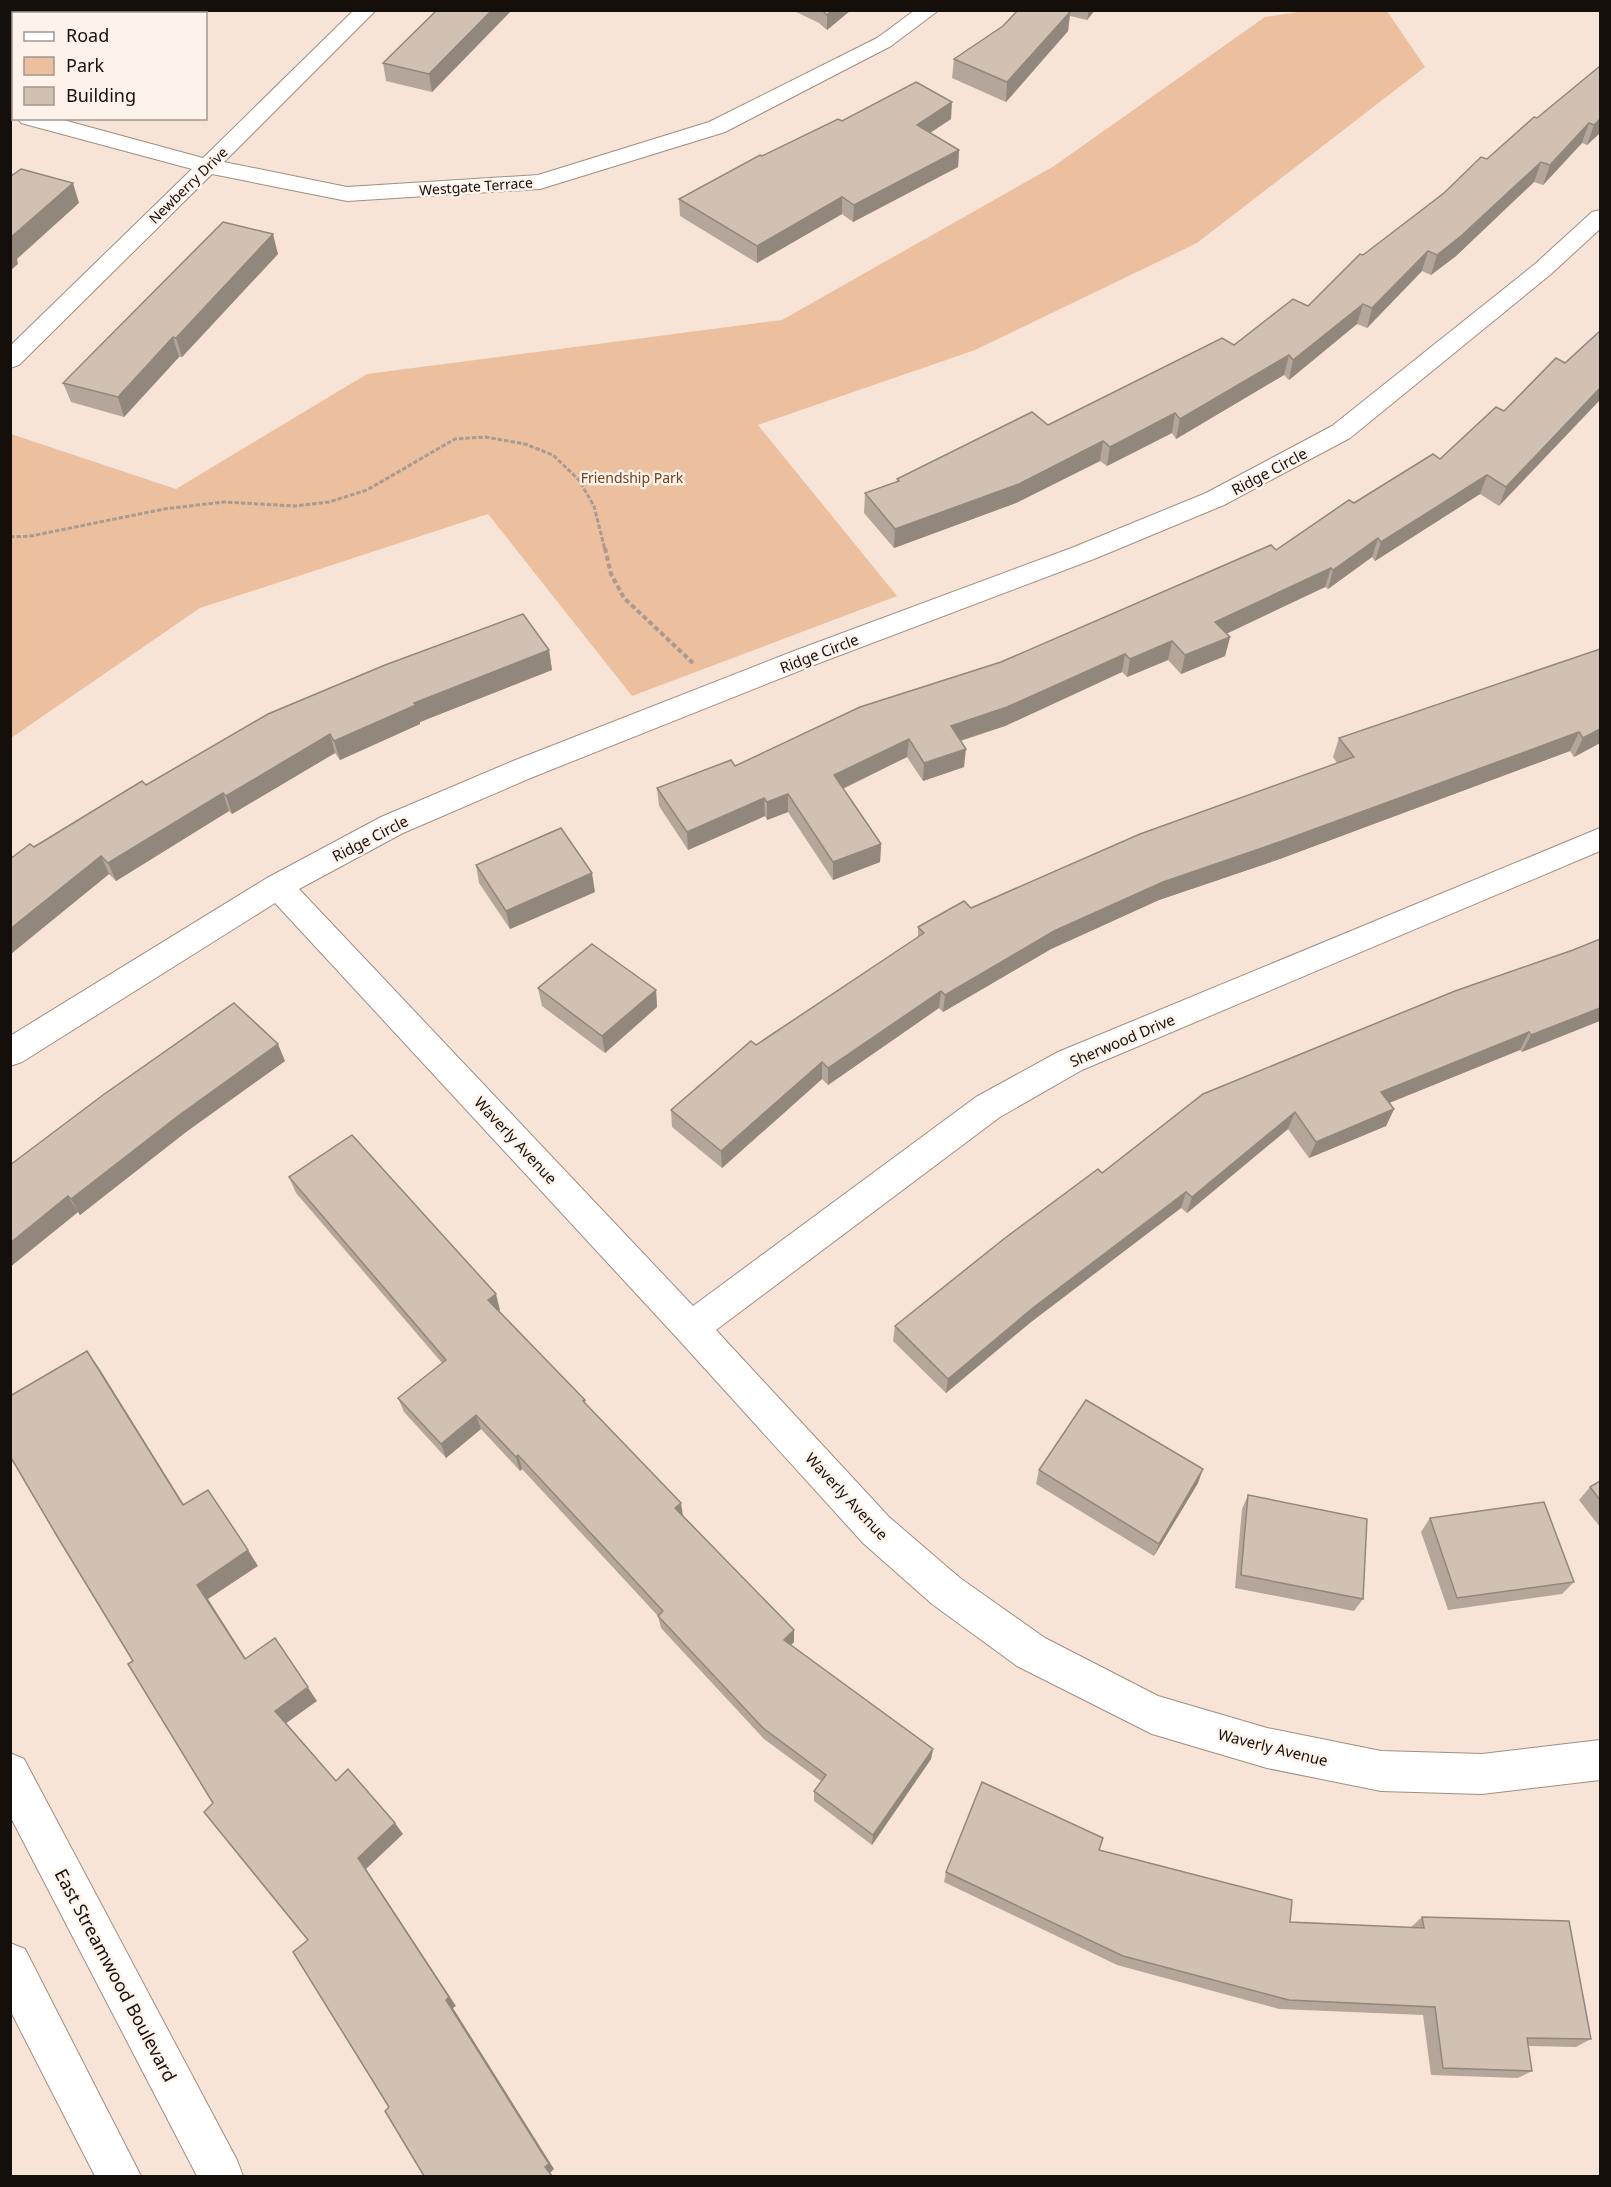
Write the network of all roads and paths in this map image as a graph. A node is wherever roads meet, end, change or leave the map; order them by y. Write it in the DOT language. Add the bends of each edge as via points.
graph roads {
  1 [pos="366,10"];
  2 [pos="929,10"];
  3 [pos="36,120"];
  4 [pos="208,166"];
  5 [pos="1600,217"];
  6 [pos="10,360"];
  7 [pos="10,537"];
  8 [pos="721,691"];
  9 [pos="1600,839"];
  10 [pos="278,886"];
  11 [pos="10,1053"];
  12 [pos="692,1328"];
  13 [pos="1600,1760"];
  14 [pos="10,1773"];
  15 [pos="10,1964"];
  16 [pos="119,2176"];
  17 [pos="221,2176"];
  1 -- 4 [label="street, Newberry Drive"];
  2 -- 4 [label="street, Westgate Terrace" via="884,42 717,127 540,182 347,194"];
  3 -- 4 [label="street, Westgate Terrace"];
  4 -- 6 [label="street, Newberry Drive"];
  5 -- 8 [label="street, Ridge Circle" via="1543,269 1341,432 1215,499"];
  7 -- 8 [label="path" via="224,502 294,506 329,502 367,490 455,439 485,437 525,444 553,455 579,480 594,506 611,574 624,598"];
  8 -- 10 [label="street, Ridge Circle" via="392,825"];
  9 -- 12 [label="street, Sherwood Drive" via="1070,1061 988,1107"];
  10 -- 11 [label="street, Ridge Circle"];
  10 -- 12 [label="street, Waverly Avenue"];
  12 -- 13 [label="street, Waverly Avenue" via="876,1530 946,1591 1031,1652 1152,1714 1267,1748 1381,1771 1482,1774"];
  14 -- 17 [label="street, East Streamwood Boulevard"];
  15 -- 16 [label="street"];
}
